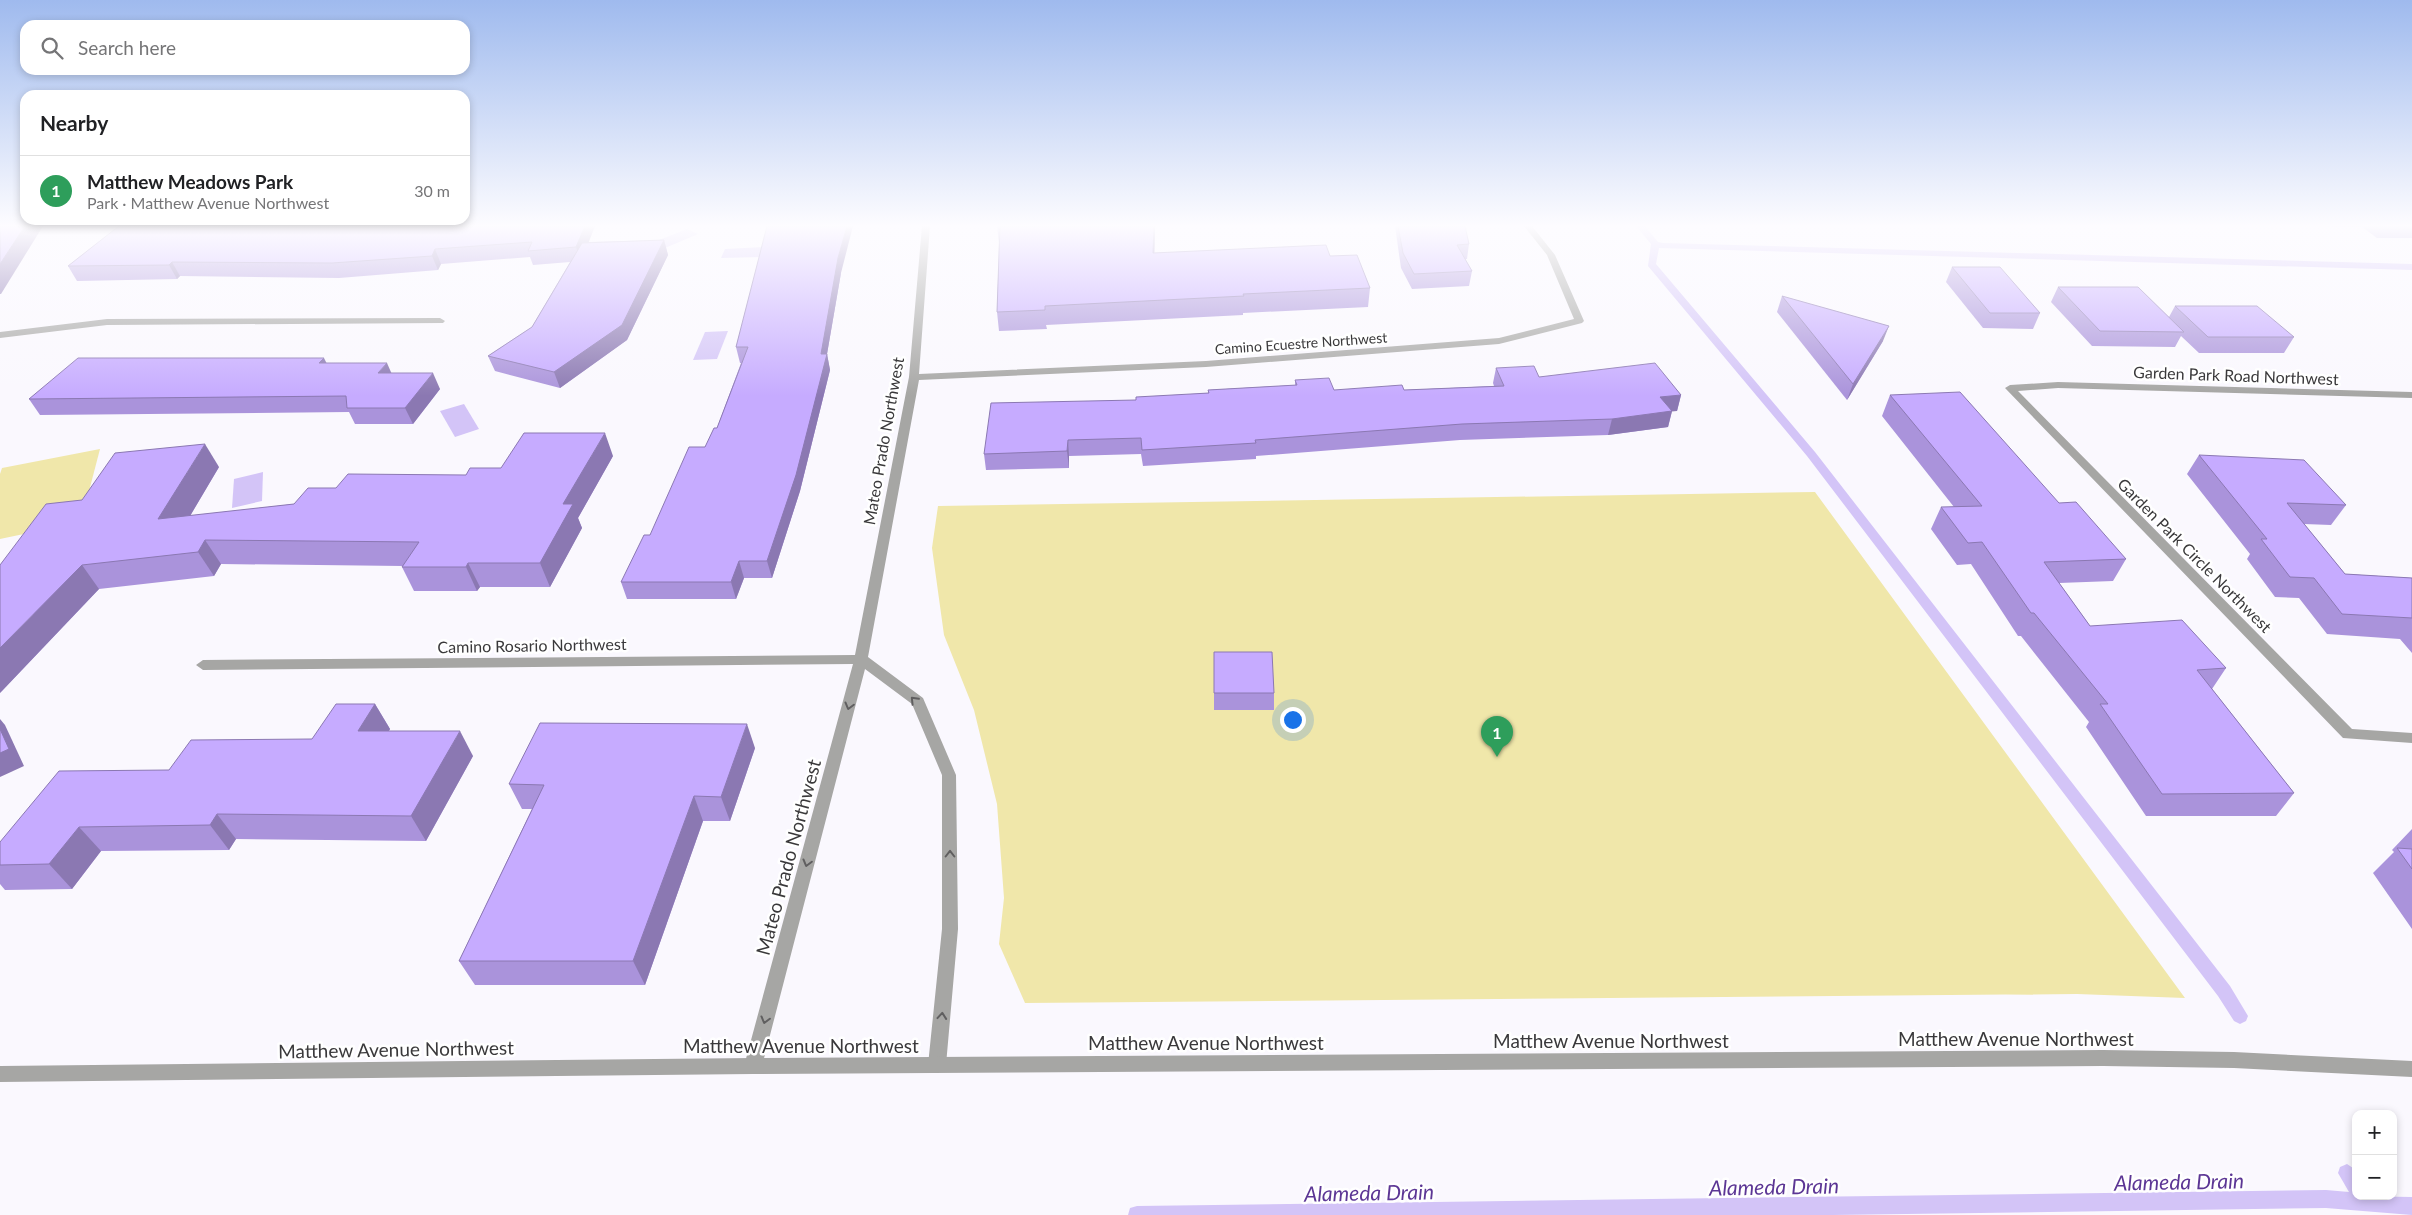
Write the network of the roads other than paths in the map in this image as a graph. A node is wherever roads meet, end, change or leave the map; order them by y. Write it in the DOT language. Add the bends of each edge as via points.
graph roads {
  1 [pos="921,283"];
  2 [pos="1563,283"];
  3 [pos="440,321"];
  4 [pos="0,335"];
  5 [pos="914,377"];
  6 [pos="2058,386"];
  7 [pos="2412,395"];
  8 [pos="861,659"];
  9 [pos="203,665"];
  10 [pos="2412,738"];
  11 [pos="937,1065"];
  12 [pos="753,1066"];
  13 [pos="2412,1069"];
  14 [pos="0,1074"];
  1 -- 5 [label="street, Mateo Prado Northwest"];
  2 -- 5 [label="street, Camino Ecuestre Northwest" via="1579,321 1499,341 1206,364"];
  3 -- 4 [label="street" via="106,322"];
  5 -- 8 [label="street, Mateo Prado Northwest"];
  6 -- 7 [label="street, Garden Park Road Northwest"];
  6 -- 10 [label="street, Garden Park Circle Northwest" via="2010,388 2348,734"];
  8 -- 9 [label="street, Camino Rosario Northwest"];
  11 -- 8 [label="street, one-way" via="950,929 949,775 918,701"];
  8 -- 12 [label="street, Mateo Prado Northwest, one-way"];
  11 -- 12 [label="street, Matthew Avenue Northwest"];
  11 -- 13 [label="street, Matthew Avenue Northwest" via="2104,1058 2234,1060"];
  12 -- 14 [label="street, Matthew Avenue Northwest"];
}
